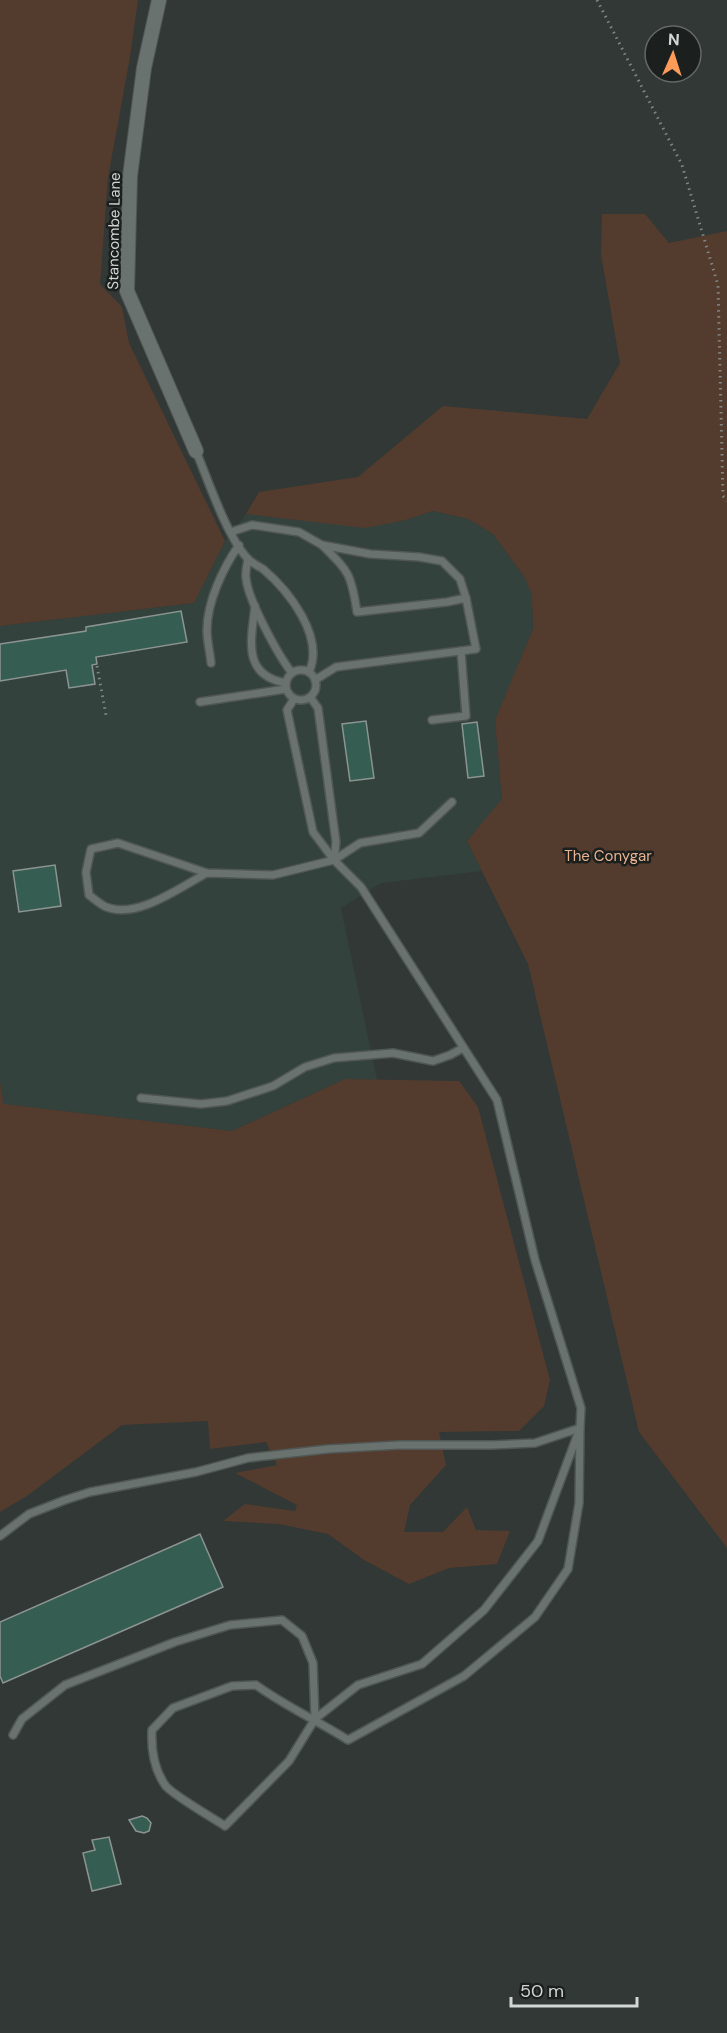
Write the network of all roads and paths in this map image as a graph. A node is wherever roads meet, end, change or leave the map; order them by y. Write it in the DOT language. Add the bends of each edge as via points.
graph roads {
  1 [pos="159,0"];
  2 [pos="597,0"];
  3 [pos="196,451"];
  4 [pos="727,501"];
  5 [pos="231,532"];
  6 [pos="322,544"];
  7 [pos="239,545"];
  8 [pos="248,559"];
  9 [pos="466,598"];
  10 [pos="255,606"];
  11 [pos="461,651"];
  12 [pos="211,663"];
  13 [pos="97,666"];
  14 [pos="309,672"];
  15 [pos="292,673"];
  16 [pos="315,680"];
  17 [pos="286,686"];
  18 [pos="310,697"];
  19 [pos="294,699"];
  20 [pos="200,702"];
  21 [pos="106,716"];
  22 [pos="432,720"];
  23 [pos="452,802"];
  24 [pos="334,860"];
  25 [pos="207,873"];
  26 [pos="463,1048"];
  27 [pos="141,1098"];
  28 [pos="580,1428"];
  29 [pos="0,1536"];
  30 [pos="315,1719"];
  31 [pos="13,1735"];
  1 -- 3 [label="street, Stancombe Lane" via="144,68 130,176 127,291"];
  2 -- 4 [label="path" via="682,165 718,285 723,496"];
  3 -- 5 [label="lane"];
  5 -- 6 [label="lane" via="252,525 299,532"];
  5 -- 7 [label="lane"];
  6 -- 9 [label="lane" via="370,554 442,561 460,579"];
  6 -- 9 [label="lane" via="345,567 352,581 357,612"];
  7 -- 8 [label="lane"];
  7 -- 12 [label="lane" via="211,605 207,629"];
  8 -- 10 [label="lane" via="246,579"];
  8 -- 14 [label="lane" via="297,608 314,652"];
  9 -- 11 [label="lane" via="476,649"];
  10 -- 15 [label="lane"];
  10 -- 17 [label="lane" via="251,639 255,665 262,675"];
  11 -- 16 [label="lane" via="336,667"];
  11 -- 22 [label="lane" via="466,716"];
  13 -- 21 [label="path"];
  14 -- 15 [label="lane"];
  14 -- 16 [label="lane"];
  15 -- 17 [label="lane"];
  16 -- 18 [label="lane"];
  17 -- 19 [label="lane"];
  17 -- 20 [label="lane"];
  18 -- 19 [label="lane"];
  18 -- 24 [label="lane" via="318,708 336,842"];
  19 -- 24 [label="lane" via="287,710 313,832"];
  23 -- 24 [label="lane" via="419,833 360,843"];
  24 -- 25 [label="lane" via="273,875"];
  24 -- 26 [label="lane" via="361,886"];
  25 -- 25 [label="lane" via="118,843 91,849 86,872 89,895 105,907 126,910 146,906"];
  26 -- 27 [label="lane" via="433,1061 393,1053 334,1058 305,1067 273,1086 227,1101 201,1104"];
  26 -- 28 [label="lane" via="497,1100 536,1260 581,1408"];
  28 -- 29 [label="lane" via="535,1443 399,1445 248,1458 74,1497 29,1514"];
  28 -- 30 [label="lane" via="538,1541 484,1610 422,1664 358,1685"];
  28 -- 30 [label="lane" via="579,1503 568,1569 535,1617 464,1676 348,1740"];
  30 -- 30 [label="lane" via="256,1685 232,1686 173,1708 152,1730 151,1746 166,1787 225,1826 289,1761"];
  30 -- 31 [label="lane" via="313,1663 302,1636 282,1620 230,1624 65,1684 22,1719"];
}
